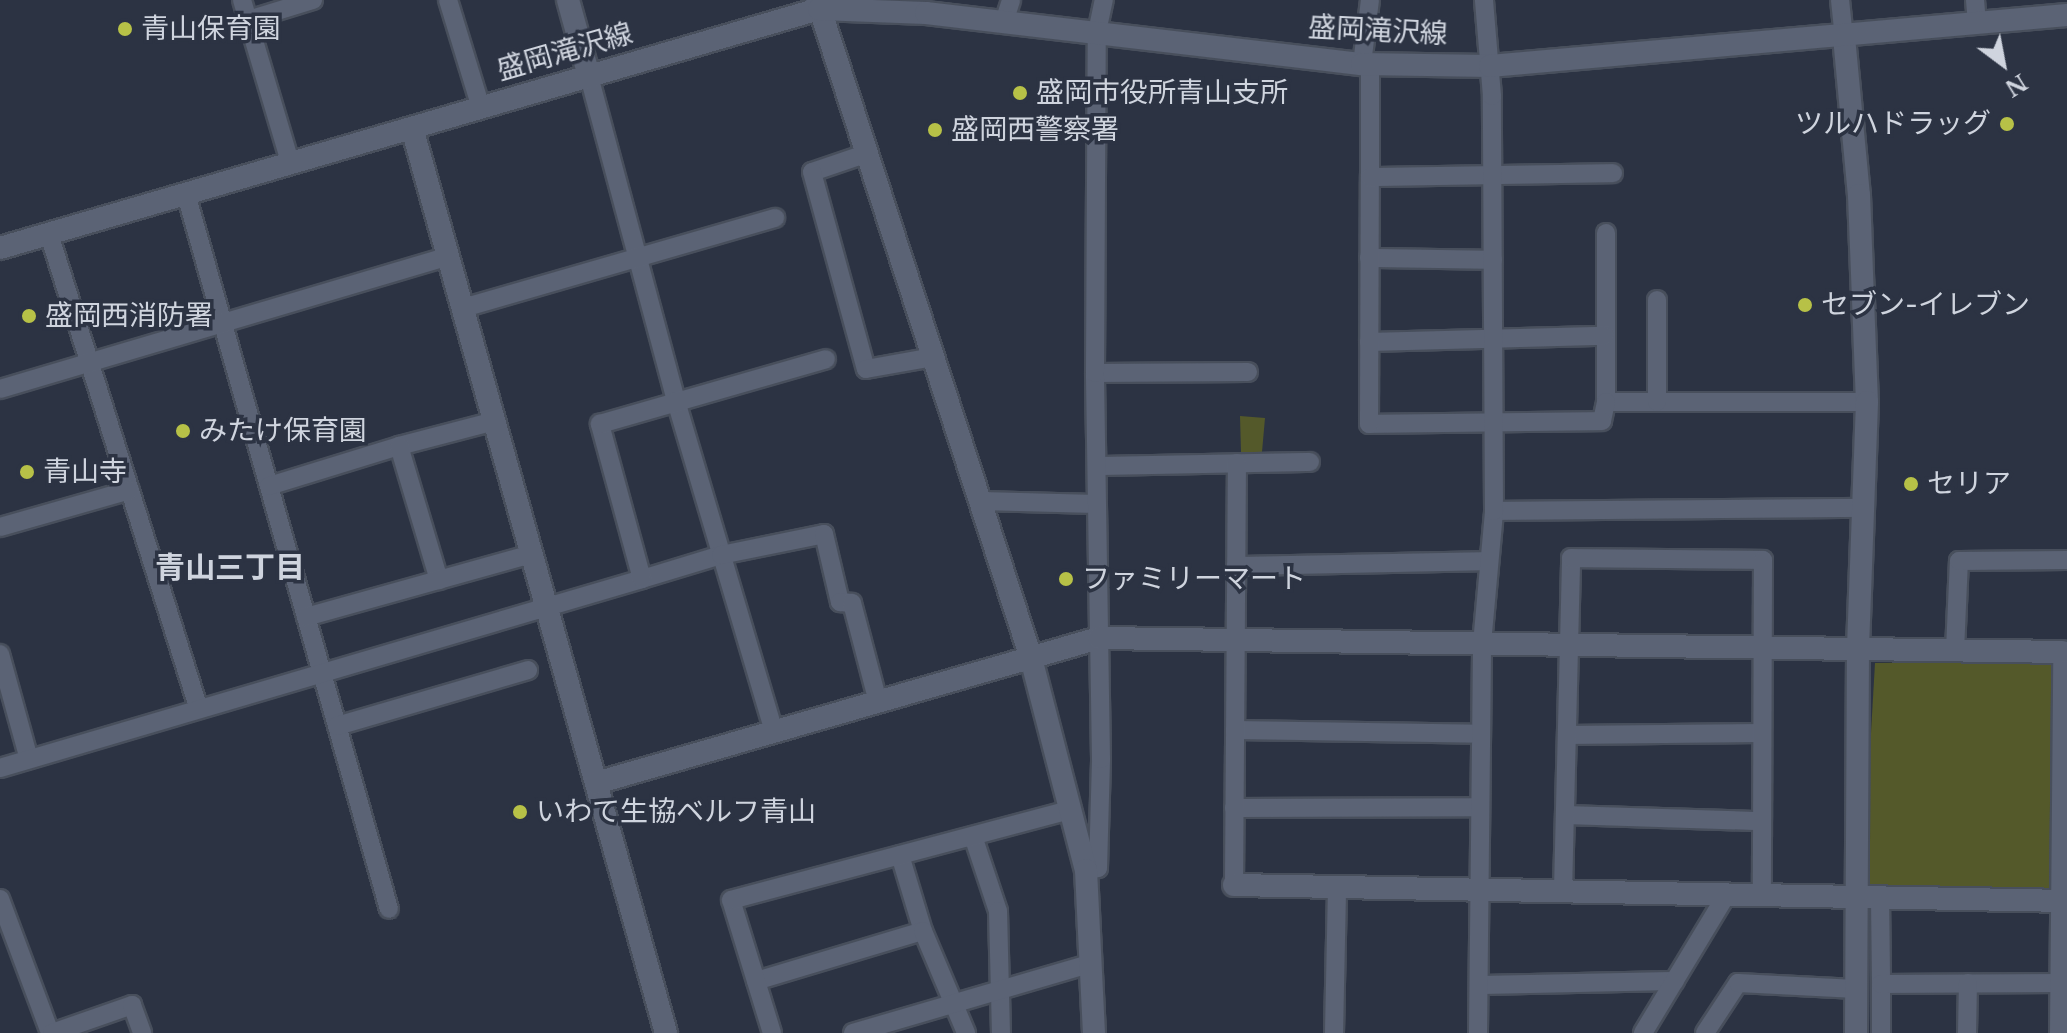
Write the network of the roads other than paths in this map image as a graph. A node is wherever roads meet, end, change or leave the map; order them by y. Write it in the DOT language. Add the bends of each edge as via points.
graph roads {
  1 [pos="242,0"];
  2 [pos="313,0"];
  3 [pos="448,0"];
  4 [pos="568,0"];
  5 [pos="1011,0"];
  6 [pos="1104,0"];
  7 [pos="1370,0"];
  8 [pos="1484,0"];
  9 [pos="1840,0"];
  10 [pos="818,4"];
  11 [pos="926,7"];
  12 [pos="2030,9"];
  13 [pos="1976,11"];
  14 [pos="2067,15"];
  15 [pos="248,20"];
  16 [pos="1004,22"];
  17 [pos="1097,32"];
  18 [pos="1844,37"];
  19 [pos="1366,64"];
  20 [pos="1490,66"];
  21 [pos="589,76"];
  22 [pos="481,108"];
  23 [pos="412,128"];
  24 [pos="868,153"];
  25 [pos="290,162"];
  26 [pos="1613,173"];
  27 [pos="1492,176"];
  28 [pos="1370,177"];
  29 [pos="186,194"];
  30 [pos="775,218"];
  31 [pos="1606,233"];
  32 [pos="49,234"];
  33 [pos="0,248"];
  34 [pos="448,256"];
  35 [pos="638,258"];
  36 [pos="1369,258"];
  37 [pos="1493,260"];
  38 [pos="1657,300"];
  39 [pos="463,308"];
  40 [pos="222,322"];
  41 [pos="1605,336"];
  42 [pos="1493,340"];
  43 [pos="1369,342"];
  44 [pos="927,358"];
  45 [pos="826,359"];
  46 [pos="89,361"];
  47 [pos="1248,372"];
  48 [pos="1095,373"];
  49 [pos="0,389"];
  50 [pos="676,401"];
  51 [pos="1606,402"];
  52 [pos="1657,402"];
  53 [pos="1867,402"];
  54 [pos="495,421"];
  55 [pos="1493,424"];
  56 [pos="399,446"];
  57 [pos="1310,462"];
  58 [pos="1237,463"];
  59 [pos="1097,466"];
  60 [pos="269,486"];
  61 [pos="130,490"];
  62 [pos="980,501"];
  63 [pos="1097,504"];
  64 [pos="1863,508"];
  65 [pos="1494,511"];
  66 [pos="0,527"];
  67 [pos="532,554"];
  68 [pos="721,555"];
  69 [pos="2067,560"];
  70 [pos="1486,561"];
  71 [pos="1236,566"];
  72 [pos="642,579"];
  73 [pos="439,580"];
  74 [pos="546,605"];
  75 [pos="306,617"];
  76 [pos="1099,638"];
  77 [pos="1236,640"];
  78 [pos="1482,644"];
  79 [pos="1568,645"];
  80 [pos="1762,648"];
  81 [pos="1858,650"];
  82 [pos="1955,651"];
  83 [pos="2065,651"];
  84 [pos="0,654"];
  85 [pos="1031,658"];
  86 [pos="321,670"];
  87 [pos="528,670"];
  88 [pos="878,702"];
  89 [pos="198,707"];
  90 [pos="337,726"];
  91 [pos="1235,730"];
  92 [pos="774,732"];
  93 [pos="1762,733"];
  94 [pos="1481,734"];
  95 [pos="1567,735"];
  96 [pos="29,759"];
  97 [pos="0,768"];
  98 [pos="596,783"];
  99 [pos="1480,807"];
  100 [pos="1234,808"];
  101 [pos="1070,810"];
  102 [pos="1565,815"];
  103 [pos="1761,821"];
  104 [pos="973,836"];
  105 [pos="900,855"];
  106 [pos="1086,870"];
  107 [pos="1234,885"];
  108 [pos="1337,887"];
  109 [pos="1479,890"];
  110 [pos="1563,891"];
  111 [pos="1727,894"];
  112 [pos="1762,895"];
  113 [pos="1857,897"];
  114 [pos="1880,897"];
  115 [pos="0,899"];
  116 [pos="2064,901"];
  117 [pos="389,909"];
  118 [pos="923,931"];
  119 [pos="1092,963"];
  120 [pos="756,981"];
  121 [pos="1675,981"];
  122 [pos="1968,983"];
  123 [pos="2060,983"];
  124 [pos="1881,984"];
  125 [pos="1479,985"];
  126 [pos="1003,989"];
  127 [pos="1856,989"];
  128 [pos="957,1002"];
  129 [pos="860,1032"];
  130 [pos="51,1033"];
  131 [pos="142,1033"];
  132 [pos="666,1033"];
  133 [pos="772,1033"];
  134 [pos="966,1033"];
  135 [pos="1001,1033"];
  136 [pos="1094,1033"];
  137 [pos="1334,1033"];
  138 [pos="1478,1033"];
  139 [pos="1643,1033"];
  140 [pos="1705,1033"];
  141 [pos="1856,1033"];
  142 [pos="1881,1033"];
  143 [pos="1967,1033"];
  144 [pos="2059,1033"];
  1 -- 15 [label="street"];
  2 -- 15 [label="street"];
  3 -- 22 [label="street"];
  4 -- 21 [label="street"];
  5 -- 16 [label="street"];
  6 -- 17 [label="street"];
  7 -- 19 [label="street"];
  8 -- 20 [label="street"];
  9 -- 18 [label="street"];
  10 -- 11 [label="street, 盛岡滝沢線"];
  10 -- 21 [label="street, 盛岡滝沢線"];
  10 -- 24 [label="street"];
  11 -- 16 [label="street, 盛岡滝沢線"];
  12 -- 13 [label="street, 盛岡滝沢線"];
  12 -- 14 [label="street, 盛岡滝沢線"];
  13 -- 18 [label="street, 盛岡滝沢線"];
  15 -- 25 [label="street"];
  16 -- 17 [label="street, 盛岡滝沢線"];
  17 -- 19 [label="street, 盛岡滝沢線"];
  17 -- 48 [label="street"];
  18 -- 20 [label="street, 盛岡滝沢線"];
  18 -- 53 [label="street" via="1859,195"];
  19 -- 20 [label="street, 盛岡滝沢線"];
  19 -- 28 [label="street"];
  20 -- 27 [label="street"];
  21 -- 22 [label="street, 盛岡滝沢線"];
  21 -- 35 [label="street"];
  22 -- 23 [label="street, 盛岡滝沢線"];
  23 -- 25 [label="street, 盛岡滝沢線"];
  23 -- 34 [label="street"];
  24 -- 44 [label="street" via="812,172 866,369"];
  24 -- 62 [label="street"];
  25 -- 29 [label="street, 盛岡滝沢線"];
  26 -- 27 [label="street"];
  27 -- 28 [label="street"];
  27 -- 37 [label="street"];
  28 -- 36 [label="street"];
  29 -- 32 [label="street, 盛岡滝沢線"];
  29 -- 40 [label="street"];
  30 -- 35 [label="street"];
  31 -- 41 [label="street"];
  32 -- 33 [label="street, 盛岡滝沢線"];
  32 -- 46 [label="street"];
  34 -- 39 [label="street"];
  34 -- 40 [label="street"];
  35 -- 39 [label="street"];
  35 -- 50 [label="street"];
  36 -- 37 [label="street"];
  36 -- 43 [label="street"];
  37 -- 42 [label="street"];
  38 -- 52 [label="street"];
  39 -- 54 [label="street"];
  40 -- 46 [label="street"];
  40 -- 60 [label="street"];
  41 -- 42 [label="street"];
  41 -- 51 [label="street"];
  42 -- 43 [label="street"];
  42 -- 55 [label="street"];
  43 -- 55 [label="street" via="1369,424"];
  45 -- 50 [label="street"];
  46 -- 49 [label="street"];
  46 -- 61 [label="street"];
  47 -- 48 [label="street"];
  48 -- 59 [label="street"];
  50 -- 68 [label="street"];
  50 -- 72 [label="street" via="600,424"];
  51 -- 52 [label="street"];
  51 -- 55 [label="street" via="1602,421"];
  52 -- 53 [label="street"];
  53 -- 64 [label="street"];
  54 -- 56 [label="street"];
  54 -- 67 [label="street"];
  55 -- 65 [label="street"];
  56 -- 60 [label="street"];
  56 -- 73 [label="street"];
  57 -- 58 [label="street"];
  58 -- 59 [label="street"];
  58 -- 71 [label="street"];
  59 -- 63 [label="street"];
  60 -- 75 [label="street"];
  61 -- 66 [label="street"];
  61 -- 89 [label="street"];
  62 -- 63 [label="street"];
  62 -- 85 [label="street"];
  63 -- 76 [label="street"];
  64 -- 65 [label="street"];
  64 -- 81 [label="street"];
  65 -- 70 [label="street"];
  67 -- 73 [label="street"];
  67 -- 74 [label="street"];
  68 -- 72 [label="street"];
  68 -- 88 [label="street" via="824,534 840,602 852,603"];
  68 -- 92 [label="street"];
  69 -- 82 [label="street" via="1959,561"];
  70 -- 71 [label="street"];
  70 -- 78 [label="street"];
  71 -- 77 [label="street"];
  72 -- 74 [label="street"];
  73 -- 75 [label="street"];
  74 -- 86 [label="street"];
  74 -- 98 [label="street"];
  75 -- 86 [label="street"];
  76 -- 77 [label="street"];
  76 -- 85 [label="street"];
  76 -- 106 [label="street" via="1098,868"];
  77 -- 78 [label="street"];
  77 -- 91 [label="street"];
  78 -- 79 [label="street"];
  78 -- 94 [label="street"];
  79 -- 80 [label="street"];
  79 -- 80 [label="street" via="1571,558 1763,560"];
  79 -- 95 [label="street"];
  80 -- 81 [label="street"];
  80 -- 93 [label="street"];
  81 -- 82 [label="street"];
  81 -- 113 [label="street"];
  82 -- 83 [label="street"];
  83 -- 116 [label="street"];
  84 -- 96 [label="street"];
  85 -- 88 [label="street"];
  85 -- 101 [label="street"];
  86 -- 89 [label="street"];
  86 -- 90 [label="street"];
  87 -- 90 [label="street"];
  88 -- 92 [label="street"];
  89 -- 96 [label="street"];
  90 -- 117 [label="street"];
  91 -- 94 [label="street"];
  91 -- 100 [label="street"];
  92 -- 98 [label="street"];
  93 -- 95 [label="street"];
  93 -- 103 [label="street"];
  94 -- 99 [label="street"];
  95 -- 102 [label="street"];
  96 -- 97 [label="street"];
  98 -- 132 [label="street"];
  99 -- 100 [label="street"];
  99 -- 109 [label="street"];
  100 -- 107 [label="street"];
  101 -- 104 [label="street"];
  101 -- 106 [label="street"];
  102 -- 103 [label="street"];
  102 -- 110 [label="street"];
  103 -- 112 [label="street"];
  104 -- 105 [label="street"];
  104 -- 126 [label="street" via="998,911"];
  105 -- 118 [label="street"];
  105 -- 120 [label="street" via="731,900"];
  106 -- 119 [label="street"];
  107 -- 108 [label="street"];
  108 -- 109 [label="street"];
  108 -- 137 [label="street"];
  109 -- 110 [label="street"];
  109 -- 125 [label="street"];
  110 -- 111 [label="street"];
  111 -- 112 [label="street"];
  111 -- 121 [label="street"];
  112 -- 113 [label="street"];
  113 -- 114 [label="street"];
  113 -- 127 [label="street"];
  114 -- 116 [label="street"];
  114 -- 124 [label="street"];
  115 -- 130 [label="street"];
  116 -- 123 [label="street"];
  118 -- 120 [label="street"];
  118 -- 128 [label="street"];
  119 -- 126 [label="street"];
  119 -- 136 [label="street"];
  120 -- 133 [label="street"];
  121 -- 125 [label="street"];
  121 -- 139 [label="street"];
  122 -- 123 [label="street"];
  122 -- 124 [label="street"];
  122 -- 143 [label="street"];
  123 -- 144 [label="street"];
  124 -- 142 [label="street"];
  125 -- 138 [label="street"];
  126 -- 128 [label="street"];
  126 -- 135 [label="street"];
  127 -- 140 [label="street" via="1738,983"];
  127 -- 141 [label="street"];
  128 -- 129 [label="street"];
  128 -- 134 [label="street"];
  130 -- 131 [label="street" via="132,1005"];
}
